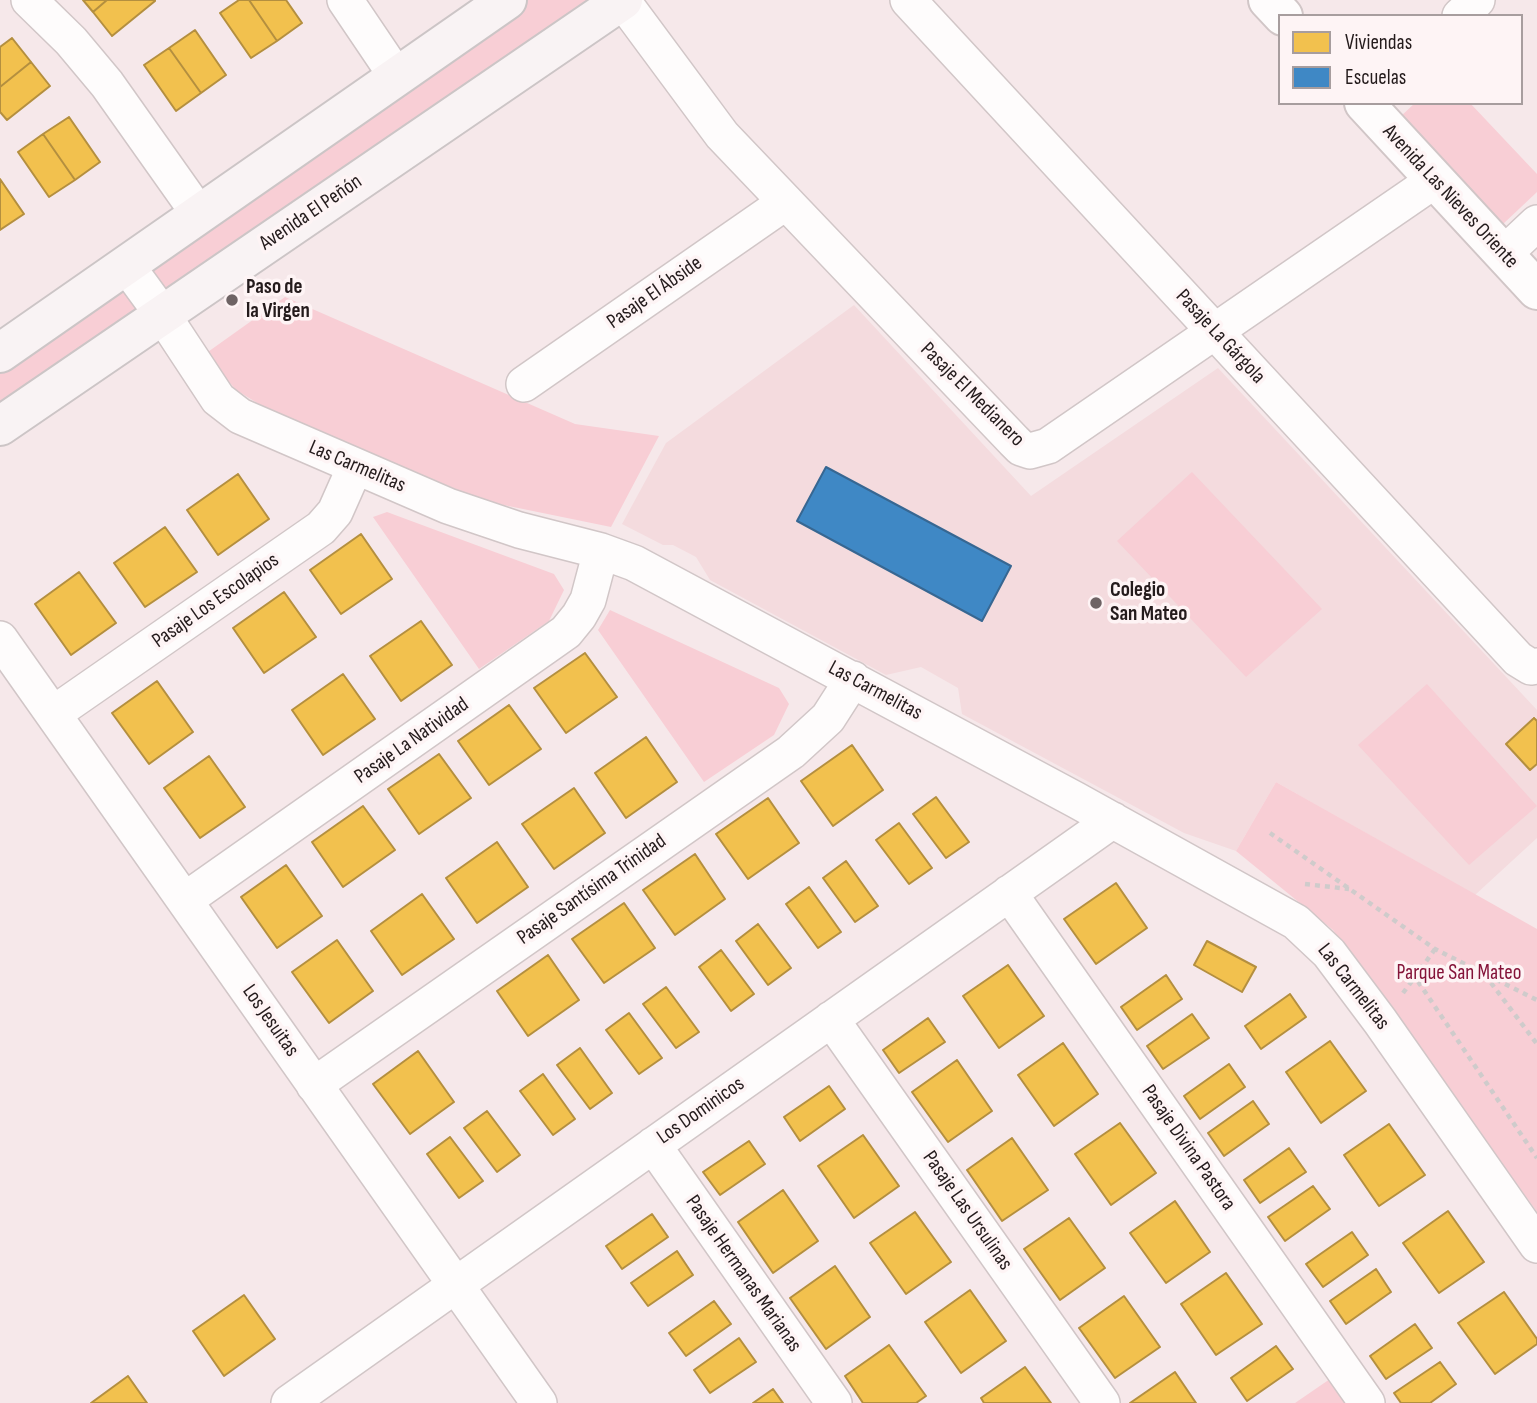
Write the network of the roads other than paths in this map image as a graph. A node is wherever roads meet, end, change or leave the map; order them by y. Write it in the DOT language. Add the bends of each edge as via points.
graph roads {
  1 [pos="29,0"];
  2 [pos="345,0"];
  3 [pos="507,0"];
  4 [pos="622,0"];
  5 [pos="908,0"];
  6 [pos="1268,0"];
  7 [pos="1477,0"];
  8 [pos="1281,14"];
  9 [pos="1462,14"];
  10 [pos="397,77"];
  11 [pos="1366,105"];
  12 [pos="1435,180"];
  13 [pos="786,202"];
  14 [pos="199,214"];
  15 [pos="1537,223"];
  16 [pos="1504,254"];
  17 [pos="127,266"];
  18 [pos="1537,290"];
  19 [pos="162,314"];
  20 [pos="1215,331"];
  21 [pos="0,354"];
  22 [pos="524,384"];
  23 [pos="0,426"];
  24 [pos="355,467"];
  25 [pos="601,551"];
  26 [pos="0,639"];
  27 [pos="1537,666"];
  28 [pos="853,679"];
  29 [pos="53,715"];
  30 [pos="1113,820"];
  31 [pos="1009,893"];
  32 [pos="185,900"];
  33 [pos="831,1019"];
  34 [pos="314,1084"];
  35 [pos="653,1145"];
  36 [pos="1537,1245"];
  37 [pos="456,1285"];
  38 [pos="289,1403"];
  39 [pos="539,1403"];
  40 [pos="834,1403"];
  41 [pos="1102,1403"];
  42 [pos="1367,1403"];
  1 -- 14 [label="street" via="107,84"];
  2 -- 10 [label="street"];
  3 -- 10 [label="main road"];
  4 -- 13 [label="street, Pasaje El Medianero" via="722,135"];
  4 -- 19 [label="main road, Avenida El Peñón"];
  5 -- 20 [label="street, Pasaje La Gárgola"];
  6 -- 8 [label="street"];
  7 -- 9 [label="street"];
  10 -- 14 [label="main road"];
  11 -- 12 [label="street, Avenida Las Nieves Oriente"];
  12 -- 16 [label="street, Avenida Las Nieves Oriente"];
  12 -- 20 [label="street, Pasaje El Medianero"];
  13 -- 20 [label="street, Pasaje El Medianero" via="1013,441 1030,452 1048,446"];
  13 -- 22 [label="street, Pasaje El Ábside"];
  14 -- 17 [label="main road"];
  15 -- 16 [label="street"];
  16 -- 18 [label="street, Avenida Las Nieves Oriente"];
  17 -- 19 [label="street, Las Carmelitas"];
  17 -- 21 [label="main road"];
  19 -- 23 [label="main road, Avenida El Peñón"];
  19 -- 24 [label="street, Las Carmelitas" via="228,408"];
  20 -- 27 [label="street, Pasaje La Gárgola" via="1518,659"];
  24 -- 25 [label="street, Las Carmelitas" via="485,519"];
  24 -- 29 [label="street, Pasaje Los Escolapios" via="335,512 321,528"];
  25 -- 28 [label="street, Las Carmelitas" via="670,580"];
  25 -- 32 [label="street, Pasaje La Natividad" via="588,600 566,632"];
  26 -- 29 [label="street, Los Jesuitas"];
  28 -- 30 [label="street, Las Carmelitas"];
  28 -- 34 [label="street, Pasaje Santísima Trinidad" via="828,718 790,752"];
  29 -- 32 [label="street, Los Jesuitas"];
  30 -- 31 [label="street, Los Dominicos"];
  30 -- 36 [label="street, Las Carmelitas" via="1312,935 1380,1021"];
  31 -- 33 [label="street, Los Dominicos"];
  31 -- 42 [label="street, Pasaje Divina Pastora"];
  32 -- 34 [label="street, Los Jesuitas"];
  33 -- 35 [label="street, Los Dominicos"];
  33 -- 41 [label="street, Pasaje Las Ursulinas"];
  34 -- 37 [label="street, Los Jesuitas"];
  35 -- 37 [label="street, Los Dominicos"];
  35 -- 40 [label="street, Pasaje Hermanas Marianas"];
  37 -- 38 [label="street, Los Dominicos"];
  37 -- 39 [label="street, Los Jesuitas"];
}
